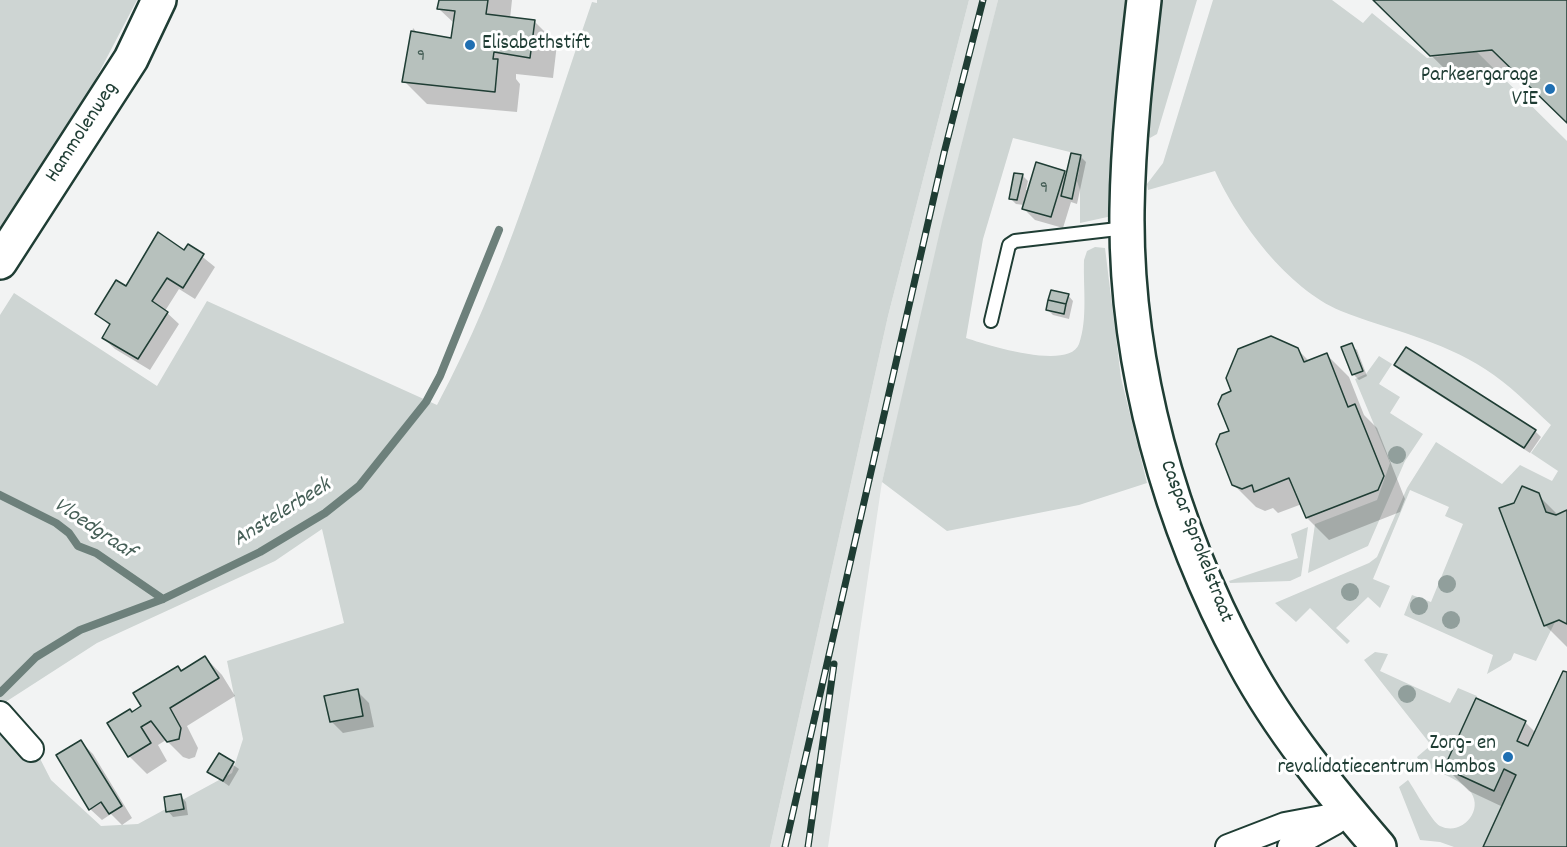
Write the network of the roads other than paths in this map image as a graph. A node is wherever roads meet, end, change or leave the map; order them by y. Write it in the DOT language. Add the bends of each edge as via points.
graph roads {
  1 [pos="159,0"];
  2 [pos="1144,0"];
  3 [pos="1128,228"];
  4 [pos="0,262"];
  5 [pos="991,321"];
  6 [pos="0,714"];
  7 [pos="31,749"];
  8 [pos="1349,813"];
  9 [pos="1228,847"];
  10 [pos="1290,847"];
  11 [pos="1379,847"];
  1 -- 4 [label="main road, Hammolenweg" via="131,59"];
  2 -- 3 [label="main road, Caspar Sprokelstraat" via="1131,139"];
  3 -- 5 [label="lane" via="1015,241 1010,245"];
  3 -- 8 [label="main road, Caspar Sprokelstraat" via="1130,285 1146,390 1165,470 1205,582 1245,664"];
  6 -- 7 [label="street"];
  8 -- 9 [label="street" via="1285,825"];
  8 -- 10 [label="street"];
  8 -- 11 [label="main road, Caspar Sprokelstraat"];
}
